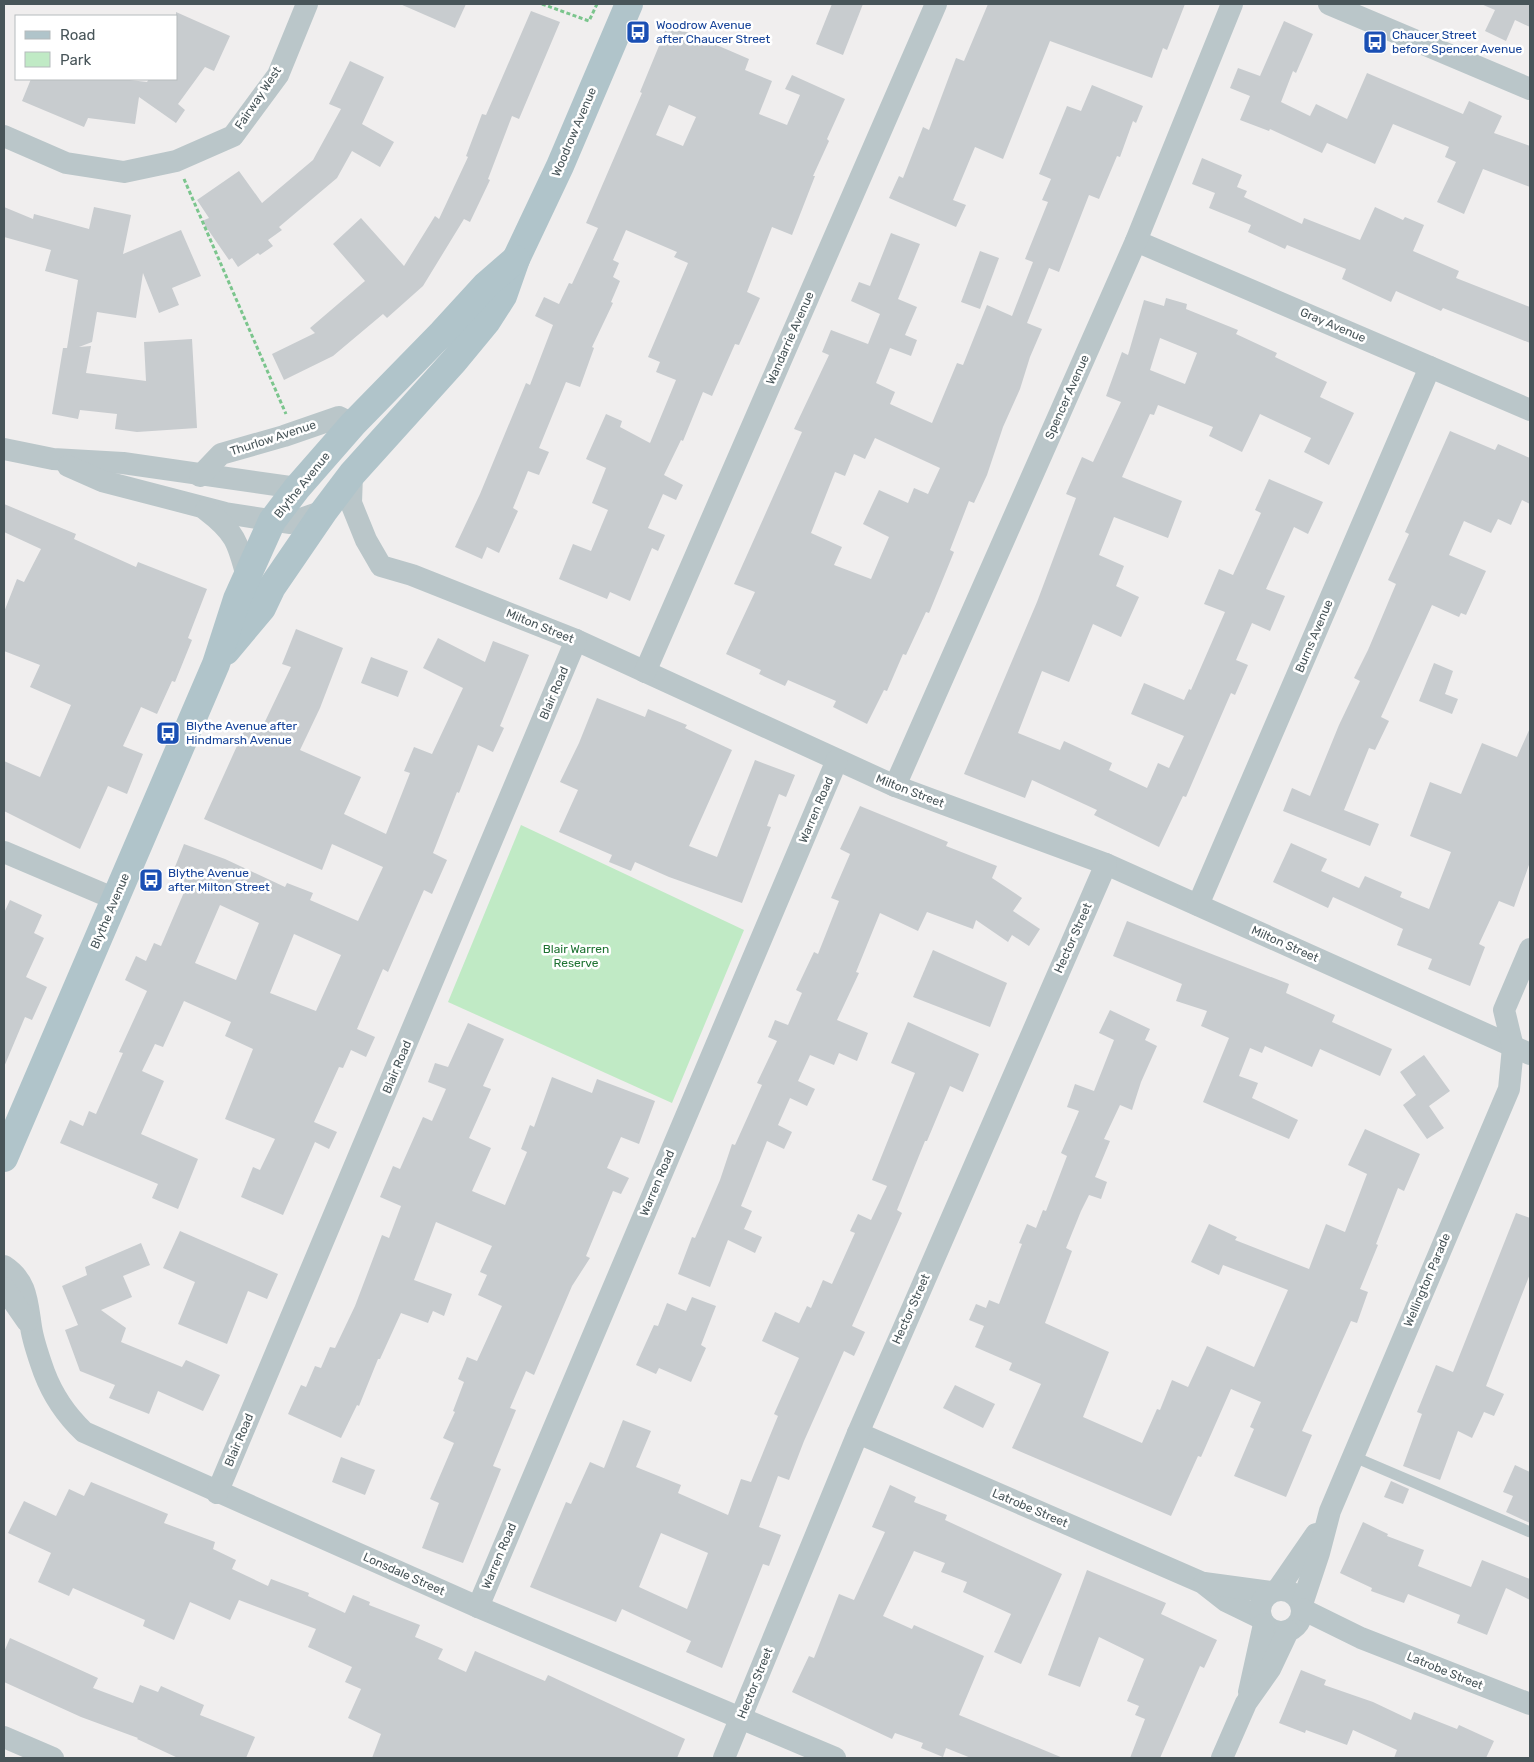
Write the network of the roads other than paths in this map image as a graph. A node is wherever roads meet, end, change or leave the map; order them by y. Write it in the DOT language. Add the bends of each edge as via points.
graph roads {
  1 [pos="308,4"];
  2 [pos="629,4"];
  3 [pos="936,4"];
  4 [pos="1232,4"];
  5 [pos="1330,4"];
  6 [pos="1530,90"];
  7 [pos="4,136"];
  8 [pos="1136,241"];
  9 [pos="516,259"];
  10 [pos="1430,367"];
  11 [pos="1530,410"];
  12 [pos="353,424"];
  13 [pos="4,448"];
  14 [pos="53,459"];
  15 [pos="352,474"];
  16 [pos="200,476"];
  17 [pos="297,488"];
  18 [pos="203,507"];
  19 [pos="324,511"];
  20 [pos="272,521"];
  21 [pos="247,577"];
  22 [pos="576,640"];
  23 [pos="216,664"];
  24 [pos="645,672"];
  25 [pos="837,760"];
  26 [pos="895,786"];
  27 [pos="4,852"];
  28 [pos="1106,864"];
  29 [pos="115,899"];
  30 [pos="1198,905"];
  31 [pos="1530,949"];
  32 [pos="1521,1051"];
  33 [pos="4,1158"];
  34 [pos="4,1266"];
  35 [pos="4,1288"];
  36 [pos="31,1328"];
  37 [pos="858,1433"];
  38 [pos="1352,1456"];
  39 [pos="217,1493"];
  40 [pos="1330,1511"];
  41 [pos="1530,1532"];
  42 [pos="1203,1582"];
  43 [pos="1275,1591"];
  44 [pos="1302,1606"];
  45 [pos="478,1607"];
  46 [pos="1263,1621"];
  47 [pos="1290,1631"];
  48 [pos="1361,1638"];
  49 [pos="1246,1703"];
  50 [pos="1530,1704"];
  51 [pos="740,1720"];
  52 [pos="4,1737"];
  53 [pos="1225,1757"];
  54 [pos="53,1758"];
  55 [pos="724,1758"];
  56 [pos="834,1758"];
  1 -- 7 [label="street, Fairway West" via="278,75 233,136 176,161 124,172 66,163"];
  2 -- 9 [label="main road, Woodrow Avenue" via="560,166"];
  3 -- 24 [label="street, Wandarrie Avenue"];
  4 -- 8 [label="street, Spencer Avenue"];
  5 -- 6 [label="street"];
  8 -- 10 [label="street, Gray Avenue"];
  8 -- 26 [label="street, Spencer Avenue"];
  9 -- 12 [label="main road, Woodrow Avenue" via="486,284"];
  9 -- 15 [label="main road, Woodrow Avenue" via="503,296 487,321"];
  10 -- 11 [label="street, Gray Avenue"];
  10 -- 30 [label="street, Burns Avenue"];
  12 -- 16 [label="street, Thurlow Avenue" via="339,417 221,454"];
  12 -- 17 [label="main road, Blythe Avenue"];
  13 -- 14 [label="street"];
  14 -- 16 [label="street" via="123,463"];
  14 -- 18 [label="street" via="102,481"];
  15 -- 19 [label="main road, Blythe Avenue"];
  15 -- 22 [label="street, Milton Street" via="351,503 381,566 412,575"];
  16 -- 17 [label="street"];
  17 -- 20 [label="main road, Blythe Avenue"];
  18 -- 20 [label="street"];
  18 -- 21 [label="street" via="226,525 238,544"];
  19 -- 20 [label="street" via="289,523"];
  19 -- 23 [label="main road, Blythe Avenue" via="272,587 262,608"];
  20 -- 21 [label="main road, Blythe Avenue"];
  21 -- 23 [label="main road, Blythe Avenue"];
  22 -- 24 [label="street, Milton Street"];
  22 -- 39 [label="street, Blair Road"];
  23 -- 29 [label="main road, Blythe Avenue"];
  24 -- 25 [label="street, Milton Street"];
  25 -- 26 [label="street, Milton Street"];
  25 -- 45 [label="street, Warren Road"];
  26 -- 28 [label="street, Milton Street"];
  27 -- 29 [label="street"];
  28 -- 30 [label="street, Milton Street"];
  28 -- 37 [label="street, Hector Street"];
  29 -- 33 [label="main road, Blythe Avenue"];
  30 -- 32 [label="street, Milton Street"];
  31 -- 32 [label="street, Wellington Parade" via="1504,1010"];
  32 -- 38 [label="street, Wellington Parade" via="1509,1089"];
  34 -- 36 [label="street, Lonsdale Street" via="20,1280 28,1297"];
  35 -- 36 [label="street, Lonsdale Street"];
  36 -- 39 [label="street, Lonsdale Street" via="43,1371 54,1395 63,1411 84,1432"];
  37 -- 42 [label="street, Latrobe Street"];
  37 -- 51 [label="street, Hector Street"];
  38 -- 40 [label="street, Wellington Parade"];
  38 -- 41 [label="lane"];
  39 -- 45 [label="street, Lonsdale Street"];
  40 -- 43 [label="street, Wellington Parade" via="1305,1553"];
  40 -- 44 [label="street, Wellington Parade"];
  42 -- 43 [label="street, Latrobe Street"];
  42 -- 46 [label="street, Latrobe Street" via="1226,1601"];
  43 -- 44 [label="street" via="1293,1593"];
  43 -- 46 [label="street" via="1262,1603"];
  44 -- 47 [label="street" via="1301,1619"];
  44 -- 48 [label="street, Latrobe Street"];
  45 -- 51 [label="street, Lonsdale Street"];
  46 -- 47 [label="street" via="1277,1632"];
  46 -- 49 [label="street"];
  47 -- 48 [label="street, Latrobe Street"];
  47 -- 49 [label="street" via="1270,1669"];
  48 -- 50 [label="street, Latrobe Street"];
  49 -- 53 [label="street"];
  51 -- 55 [label="street, Hector Street"];
  51 -- 56 [label="street, Lonsdale Street"];
  52 -- 54 [label="street"];
}
